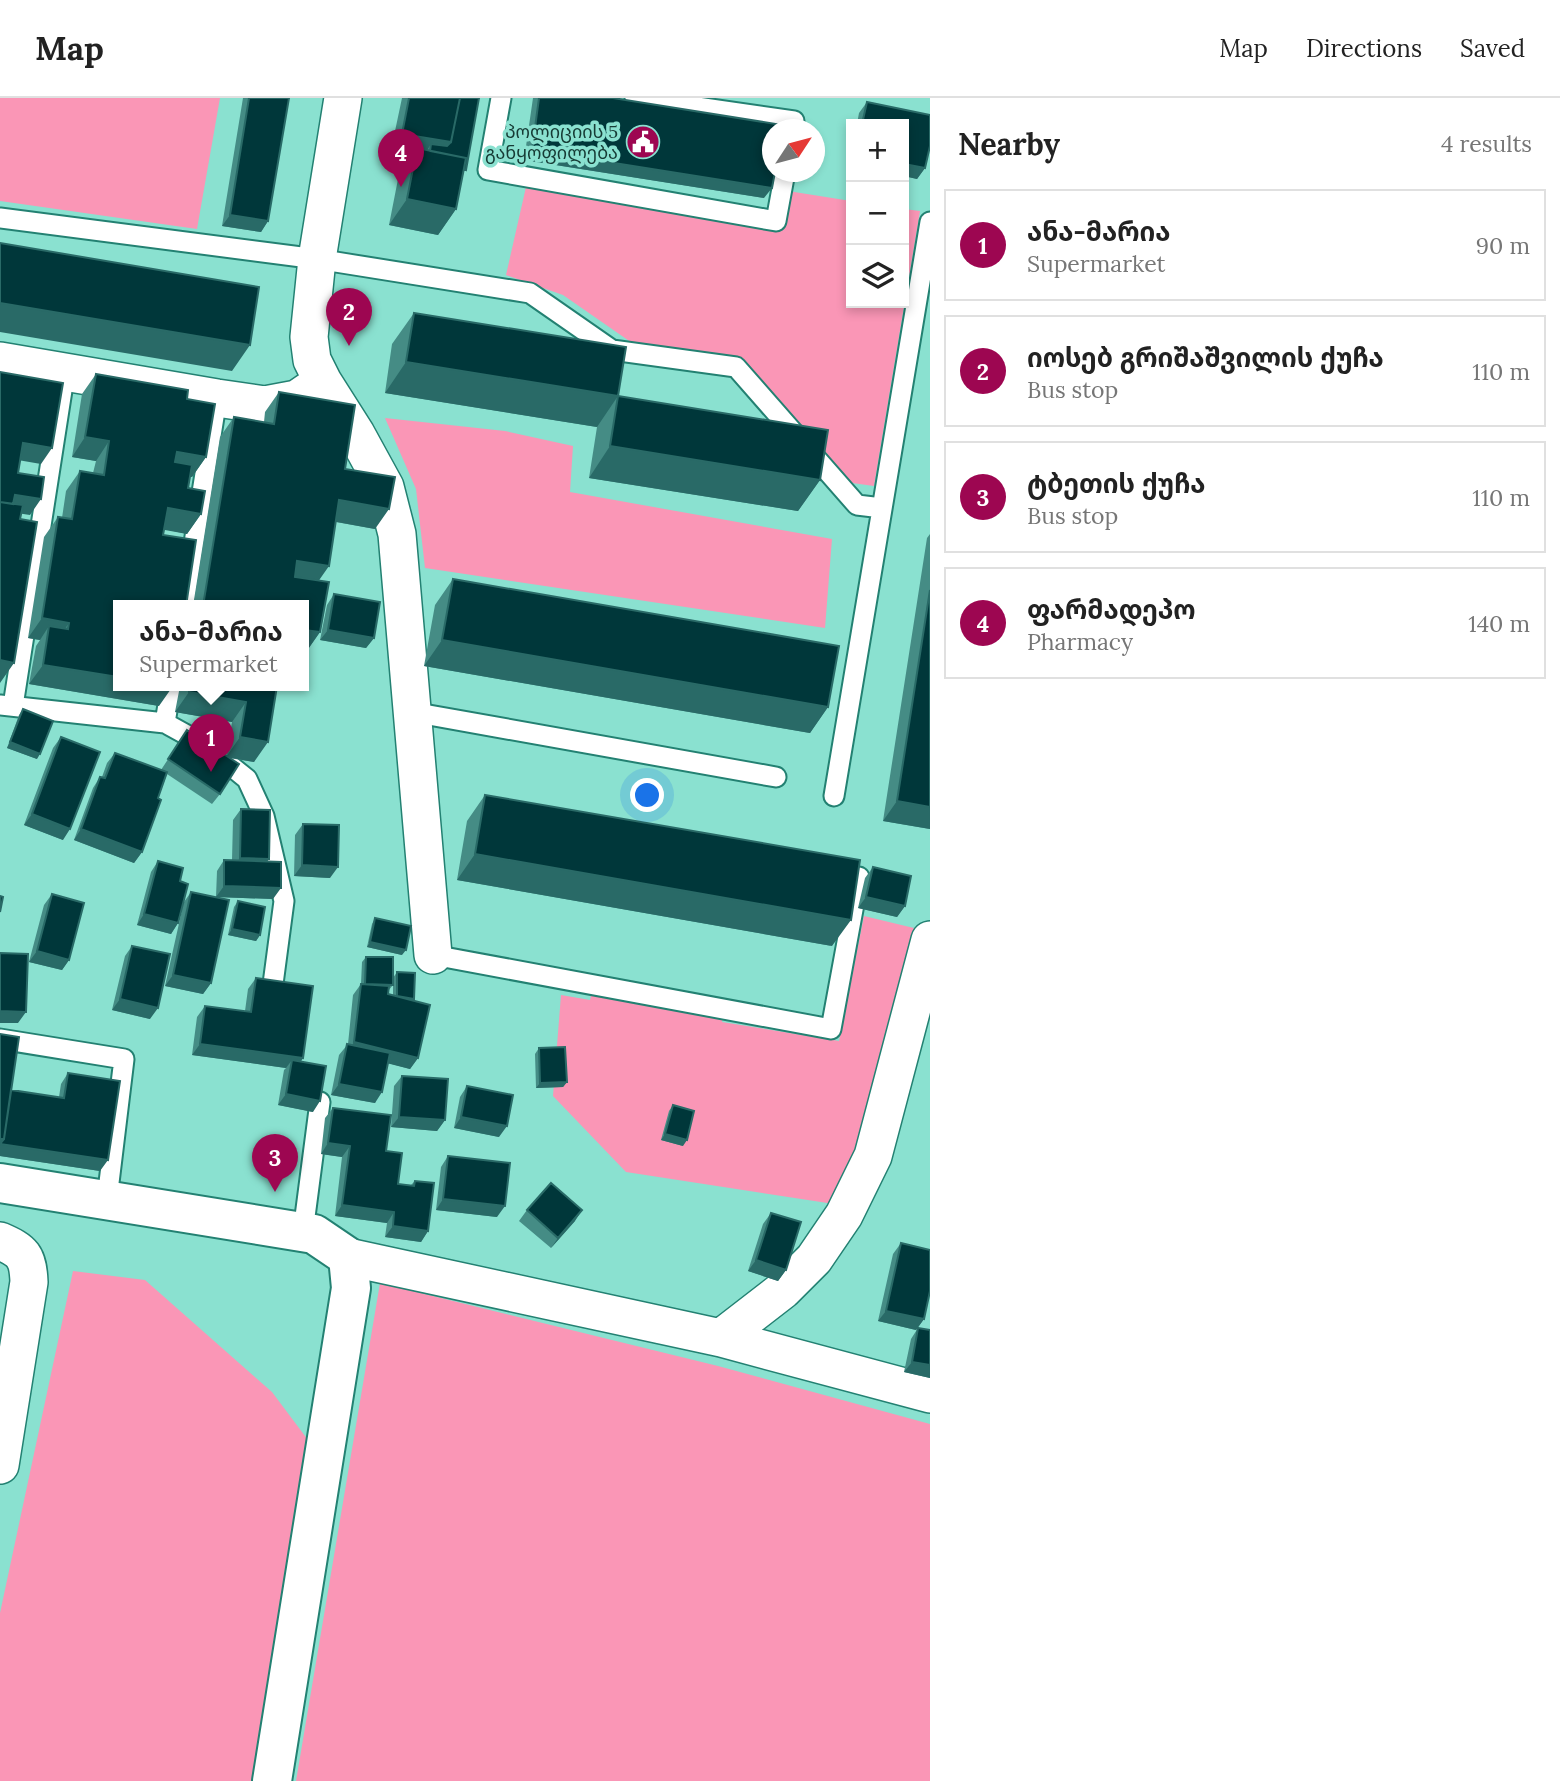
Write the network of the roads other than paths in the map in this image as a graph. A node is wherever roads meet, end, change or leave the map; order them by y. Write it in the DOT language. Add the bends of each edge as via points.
graph roads {
  1 [pos="343,98"];
  2 [pos="500,98"];
  3 [pos="635,98"];
  4 [pos="780,119"];
  5 [pos="783,182"];
  6 [pos="0,218"];
  7 [pos="930,222"];
  8 [pos="317,259"];
  9 [pos="0,361"];
  10 [pos="65,371"];
  11 [pos="323,382"];
  12 [pos="217,398"];
  13 [pos="882,508"];
  14 [pos="185,600"];
  15 [pos="170,691"];
  16 [pos="6,705"];
  17 [pos="412,712"];
  18 [pos="165,723"];
  19 [pos="776,777"];
  20 [pos="834,796"];
  21 [pos="859,877"];
  22 [pos="930,940"];
  23 [pos="433,955"];
  24 [pos="273,984"];
  25 [pos="0,1039"];
  26 [pos="320,1102"];
  27 [pos="0,1182"];
  28 [pos="107,1199"];
  29 [pos="303,1232"];
  30 [pos="0,1241"];
  31 [pos="348,1257"];
  32 [pos="10,1331"];
  33 [pos="721,1338"];
  34 [pos="930,1394"];
  35 [pos="0,1465"];
  36 [pos="272,1781"];
  1 -- 8 [label="street"];
  2 -- 5 [label="lane" via="488,170 776,221"];
  3 -- 4 [label="lane"];
  6 -- 8 [label="lane"];
  7 -- 13 [label="lane"];
  8 -- 11 [label="street" via="309,337 312,360"];
  8 -- 13 [label="lane" via="530,293 612,350 736,367 857,505"];
  9 -- 10 [label="street"];
  10 -- 12 [label="street"];
  10 -- 16 [label="lane"];
  11 -- 12 [label="street" via="297,399 265,405"];
  11 -- 17 [label="street" via="385,487 397,534"];
  12 -- 14 [label="lane"];
  13 -- 20 [label="lane"];
  15 -- 18 [label="lane"];
  16 -- 18 [label="lane"];
  17 -- 19 [label="lane"];
  17 -- 23 [label="street"];
  18 -- 24 [label="lane" via="205,745 247,779 264,816 284,901"];
  21 -- 23 [label="lane" via="831,1029"];
  22 -- 33 [label="street" via="873,1156 844,1215 814,1259"];
  25 -- 28 [label="lane" via="124,1059"];
  26 -- 29 [label="lane"];
  27 -- 28 [label="street"];
  28 -- 29 [label="street"];
  29 -- 31 [label="street" via="314,1234"];
  30 -- 32 [label="street" via="19,1250 28,1264 29,1282"];
  31 -- 33 [label="street"];
  31 -- 36 [label="street" via="351,1288"];
  32 -- 35 [label="street"];
  33 -- 34 [label="street"];
}
